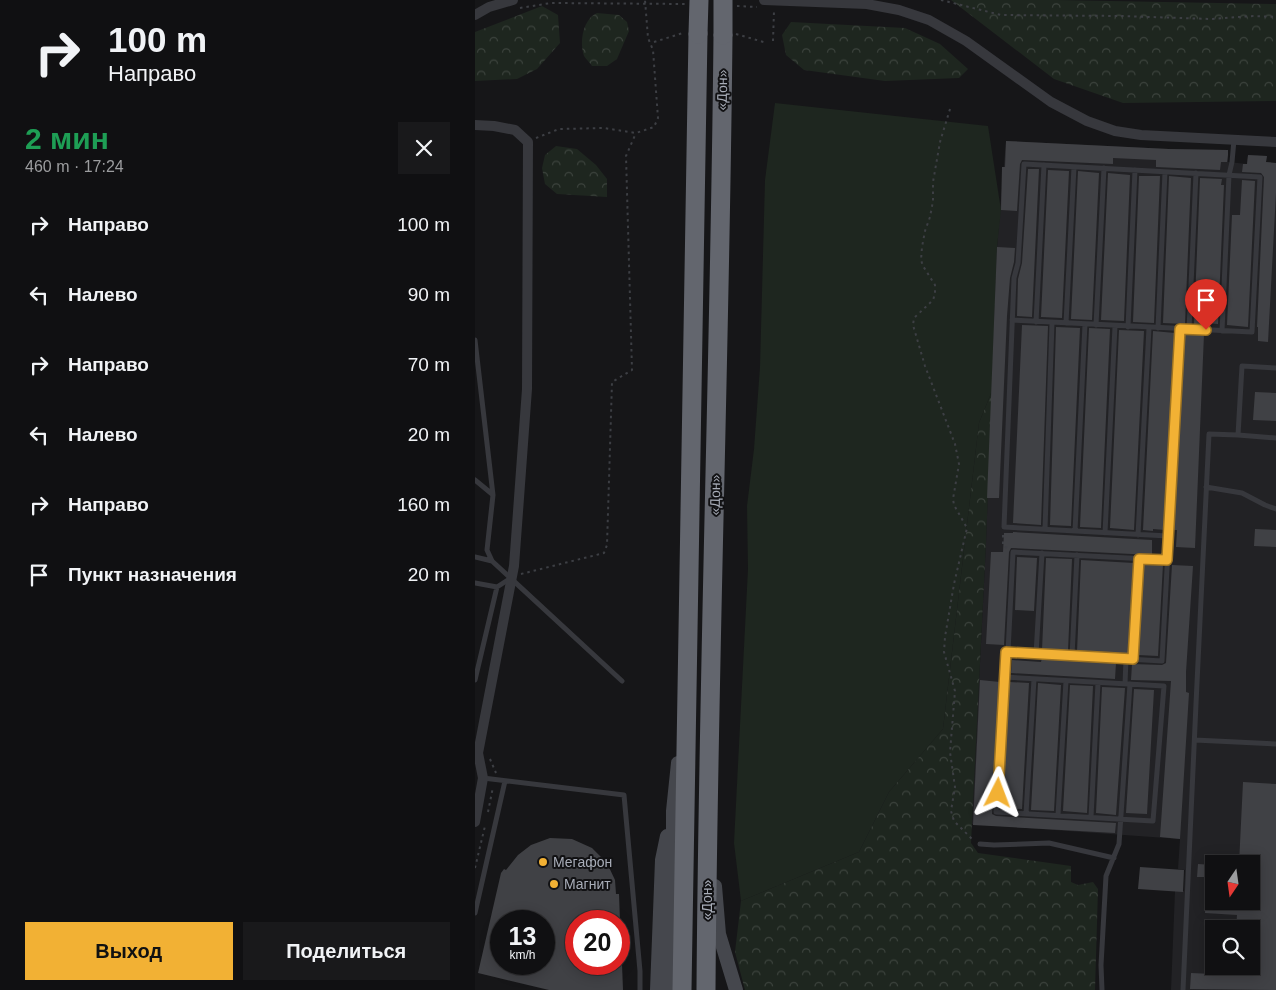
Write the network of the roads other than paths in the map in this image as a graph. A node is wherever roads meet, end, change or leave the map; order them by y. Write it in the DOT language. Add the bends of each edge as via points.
graph roads {
  1 [pos="763,0"];
  2 [pos="692,2"];
  3 [pos="729,3"];
  4 [pos="515,4"];
  5 [pos="775,4"];
  6 [pos="475,15"];
  7 [pos="475,125"];
  8 [pos="1234,140"];
  9 [pos="1276,142"];
  10 [pos="1045,165"];
  11 [pos="1074,167"];
  12 [pos="1104,168"];
  13 [pos="1135,170"];
  14 [pos="1165,172"];
  15 [pos="1196,174"];
  16 [pos="1229,175"];
  17 [pos="1012,320"];
  18 [pos="1036,322"];
  19 [pos="1052,322"];
  20 [pos="1066,323"];
  21 [pos="1085,324"];
  22 [pos="1096,325"];
  23 [pos="1115,326"];
  24 [pos="1128,327"];
  25 [pos="1149,328"];
  26 [pos="1158,328"];
  27 [pos="1180,329"];
  28 [pos="1189,330"];
  29 [pos="1222,331"];
  30 [pos="475,340"];
  31 [pos="1276,368"];
  32 [pos="477,382"];
  33 [pos="1239,435"];
  34 [pos="1276,438"];
  35 [pos="475,480"];
  36 [pos="1206,487"];
  37 [pos="493,495"];
  38 [pos="1276,509"];
  39 [pos="1045,529"];
  40 [pos="1075,531"];
  41 [pos="1105,533"];
  42 [pos="1137,535"];
  43 [pos="1169,536"];
  44 [pos="1042,553"];
  45 [pos="1077,555"];
  46 [pos="475,557"];
  47 [pos="1139,559"];
  48 [pos="1167,560"];
  49 [pos="492,561"];
  50 [pos="512,577"];
  51 [pos="475,582"];
  52 [pos="497,587"];
  53 [pos="1008,652"];
  54 [pos="1036,654"];
  55 [pos="1072,656"];
  56 [pos="1126,659"];
  57 [pos="1133,659"];
  58 [pos="1004,677"];
  59 [pos="1034,679"];
  60 [pos="475,680"];
  61 [pos="622,681"];
  62 [pos="1066,681"];
  63 [pos="1098,683"];
  64 [pos="1127,684"];
  65 [pos="686,723"];
  66 [pos="1195,740"];
  67 [pos="1276,744"];
  68 [pos="483,778"];
  69 [pos="505,781"];
  70 [pos="673,811"];
  71 [pos="1026,814"];
  72 [pos="1058,815"];
  73 [pos="1091,817"];
  74 [pos="1121,819"];
  75 [pos="475,822"];
  76 [pos="980,844"];
  77 [pos="1114,858"];
  78 [pos="707,868"];
  79 [pos="475,913"];
  80 [pos="640,990"];
  81 [pos="657,990"];
  82 [pos="669,990"];
  83 [pos="682,990"];
  84 [pos="706,990"];
  85 [pos="736,990"];
  86 [pos="1102,990"];
  87 [pos="1183,990"];
  1 -- 5 [label="street"];
  2 -- 65 [label="highway, «Дон», bridge"];
  3 -- 78 [label="highway, «Дон», bridge" via="721,186"];
  4 -- 6 [label="street" via="489,7"];
  5 -- 8 [label="street" via="867,4 899,10 929,20 966,41 1051,102 1087,121 1115,131 1141,135"];
  7 -- 50 [label="street" via="515,130 528,142 527,389"];
  8 -- 9 [label="street"];
  8 -- 16 [label="lane"];
  10 -- 11 [label="lane"];
  10 -- 17 [label="lane" via="1024,164"];
  10 -- 18 [label="lane"];
  11 -- 12 [label="lane"];
  11 -- 20 [label="lane"];
  12 -- 13 [label="lane"];
  12 -- 22 [label="lane"];
  13 -- 14 [label="lane"];
  13 -- 24 [label="lane"];
  14 -- 15 [label="lane"];
  14 -- 26 [label="lane"];
  15 -- 16 [label="lane"];
  15 -- 28 [label="lane"];
  16 -- 29 [label="lane"];
  16 -- 29 [label="lane" via="1260,178 1252,332"];
  17 -- 18 [label="lane"];
  17 -- 39 [label="lane" via="1004,527"];
  18 -- 19 [label="lane"];
  19 -- 20 [label="lane"];
  19 -- 39 [label="lane"];
  20 -- 21 [label="lane"];
  21 -- 22 [label="lane"];
  21 -- 40 [label="lane"];
  22 -- 23 [label="lane"];
  23 -- 24 [label="lane"];
  23 -- 41 [label="lane"];
  24 -- 25 [label="lane"];
  25 -- 26 [label="lane"];
  25 -- 42 [label="lane"];
  26 -- 27 [label="lane"];
  27 -- 28 [label="lane"];
  27 -- 43 [label="lane"];
  28 -- 29 [label="lane"];
  30 -- 32 [label="lane"];
  31 -- 33 [label="lane" via="1242,366"];
  32 -- 37 [label="lane"];
  33 -- 34 [label="lane"];
  33 -- 36 [label="lane" via="1209,434"];
  35 -- 37 [label="lane"];
  36 -- 38 [label="lane" via="1242,493"];
  36 -- 66 [label="lane"];
  37 -- 49 [label="lane" via="487,550"];
  39 -- 40 [label="lane"];
  40 -- 41 [label="lane"];
  41 -- 42 [label="lane"];
  42 -- 43 [label="lane"];
  43 -- 48 [label="lane"];
  44 -- 45 [label="lane"];
  44 -- 53 [label="lane" via="1013,552"];
  44 -- 54 [label="lane"];
  45 -- 47 [label="lane"];
  45 -- 55 [label="lane"];
  46 -- 49 [label="lane"];
  47 -- 48 [label="lane"];
  47 -- 57 [label="lane"];
  48 -- 57 [label="lane" via="1162,661"];
  49 -- 50 [label="lane"];
  50 -- 52 [label="lane"];
  50 -- 61 [label="lane"];
  50 -- 68 [label="street" via="478,753"];
  51 -- 52 [label="lane"];
  52 -- 60 [label="lane"];
  53 -- 54 [label="lane"];
  53 -- 58 [label="lane"];
  54 -- 55 [label="lane"];
  55 -- 56 [label="lane"];
  56 -- 57 [label="lane"];
  56 -- 64 [label="lane"];
  58 -- 59 [label="lane"];
  58 -- 71 [label="lane" via="996,812"];
  59 -- 62 [label="lane"];
  59 -- 71 [label="lane"];
  62 -- 63 [label="lane"];
  62 -- 72 [label="lane"];
  63 -- 64 [label="lane"];
  63 -- 73 [label="lane"];
  64 -- 74 [label="lane"];
  64 -- 74 [label="lane" via="1164,686 1153,821"];
  65 -- 70 [label="street"];
  65 -- 83 [label="highway, «Дон»"];
  66 -- 67 [label="lane"];
  66 -- 87 [label="lane"];
  68 -- 69 [label="lane"];
  68 -- 75 [label="street"];
  69 -- 79 [label="lane"];
  69 -- 80 [label="lane" via="624,795"];
  70 -- 81 [label="street" via="661,860"];
  70 -- 82 [label="street"];
  71 -- 72 [label="lane"];
  72 -- 73 [label="lane"];
  73 -- 74 [label="lane"];
  74 -- 77 [label="lane"];
  76 -- 77 [label="lane" via="1049,843"];
  77 -- 86 [label="lane" via="1106,876"];
  78 -- 84 [label="highway, «Дон»"];
  78 -- 85 [label="street" via="715,886 719,934"];
}
